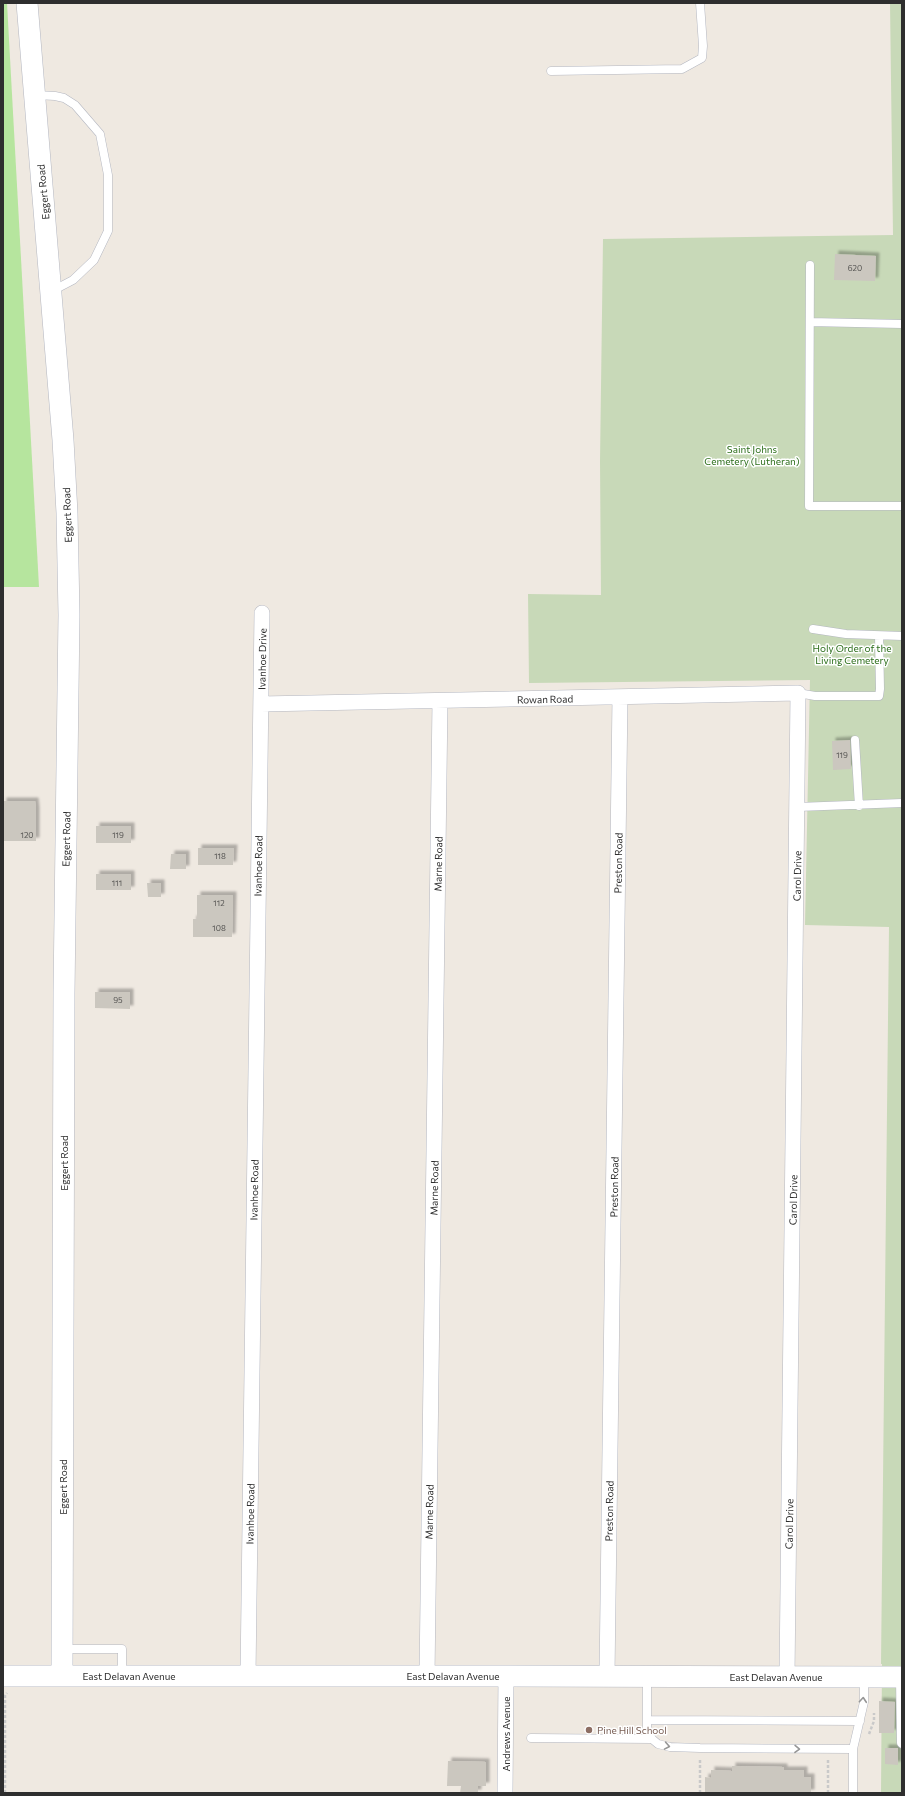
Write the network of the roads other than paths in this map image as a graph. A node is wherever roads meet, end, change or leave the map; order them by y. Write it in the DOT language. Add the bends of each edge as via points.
graph roads {
  1 [pos="27,3"];
  2 [pos="700,3"];
  3 [pos="551,72"];
  4 [pos="35,95"];
  5 [pos="810,265"];
  6 [pos="51,291"];
  7 [pos="810,322"];
  8 [pos="902,324"];
  9 [pos="902,506"];
  10 [pos="262,613"];
  11 [pos="813,629"];
  12 [pos="879,636"];
  13 [pos="902,636"];
  14 [pos="798,693"];
  15 [pos="620,697"];
  16 [pos="440,701"];
  17 [pos="261,704"];
  18 [pos="855,740"];
  19 [pos="902,803"];
  20 [pos="859,806"];
  21 [pos="798,807"];
  22 [pos="61,1649"];
  23 [pos="62,1676"];
  24 [pos="122,1676"];
  25 [pos="248,1676"];
  26 [pos="427,1676"];
  27 [pos="506,1676"];
  28 [pos="607,1676"];
  29 [pos="647,1676"];
  30 [pos="787,1677"];
  31 [pos="864,1677"];
  32 [pos="901,1677"];
  33 [pos="5,1685"];
  34 [pos="647,1720"];
  35 [pos="860,1721"];
  36 [pos="531,1738"];
  37 [pos="652,1738"];
  38 [pos="902,1744"];
  39 [pos="853,1749"];
  40 [pos="505,1793"];
  41 [pos="852,1793"];
  1 -- 4 [label="street, Eggert Road"];
  2 -- 3 [label="lane" via="702,58 682,69"];
  4 -- 6 [label="street, Eggert Road"];
  4 -- 6 [label="lane" via="64,98 75,105 100,134 108,175 108,231 94,260 73,280"];
  5 -- 7 [label="lane"];
  6 -- 22 [label="street, Eggert Road" via="67,513 69,615 64,993"];
  7 -- 8 [label="lane"];
  7 -- 9 [label="lane" via="809,506"];
  10 -- 17 [label="street, Ivanhoe Drive"];
  11 -- 12 [label="lane"];
  12 -- 13 [label="lane"];
  12 -- 14 [label="lane" via="879,696 815,696"];
  14 -- 15 [label="street, Rowan Road"];
  14 -- 21 [label="street, Carol Drive"];
  15 -- 16 [label="street, Rowan Road"];
  15 -- 28 [label="street, Preston Road"];
  16 -- 17 [label="street, Rowan Road"];
  16 -- 26 [label="street, Marne Road"];
  17 -- 25 [label="street, Ivanhoe Road"];
  18 -- 20 [label="lane"];
  19 -- 20 [label="lane"];
  20 -- 21 [label="lane"];
  21 -- 30 [label="street, Carol Drive"];
  22 -- 23 [label="street, Eggert Road"];
  22 -- 24 [label="lane" via="122,1649"];
  23 -- 24 [label="street, East Delavan Avenue"];
  23 -- 33 [label="street, East Delavan Avenue"];
  24 -- 25 [label="street, East Delavan Avenue"];
  25 -- 26 [label="street, East Delavan Avenue"];
  26 -- 27 [label="street, East Delavan Avenue"];
  27 -- 28 [label="street, East Delavan Avenue"];
  27 -- 40 [label="street, Andrews Avenue"];
  28 -- 29 [label="street, East Delavan Avenue"];
  29 -- 30 [label="street, East Delavan Avenue"];
  29 -- 34 [label="lane"];
  30 -- 31 [label="street, East Delavan Avenue"];
  31 -- 32 [label="street, East Delavan Avenue"];
  35 -- 31 [label="lane, one-way" via="864,1702"];
  32 -- 38 [label="lane"];
  34 -- 35 [label="lane"];
  34 -- 37 [label="lane" via="647,1729"];
  35 -- 39 [label="lane"];
  36 -- 37 [label="lane"];
  37 -- 39 [label="lane, one-way" via="658,1744 670,1747"];
  39 -- 41 [label="lane"];
}
